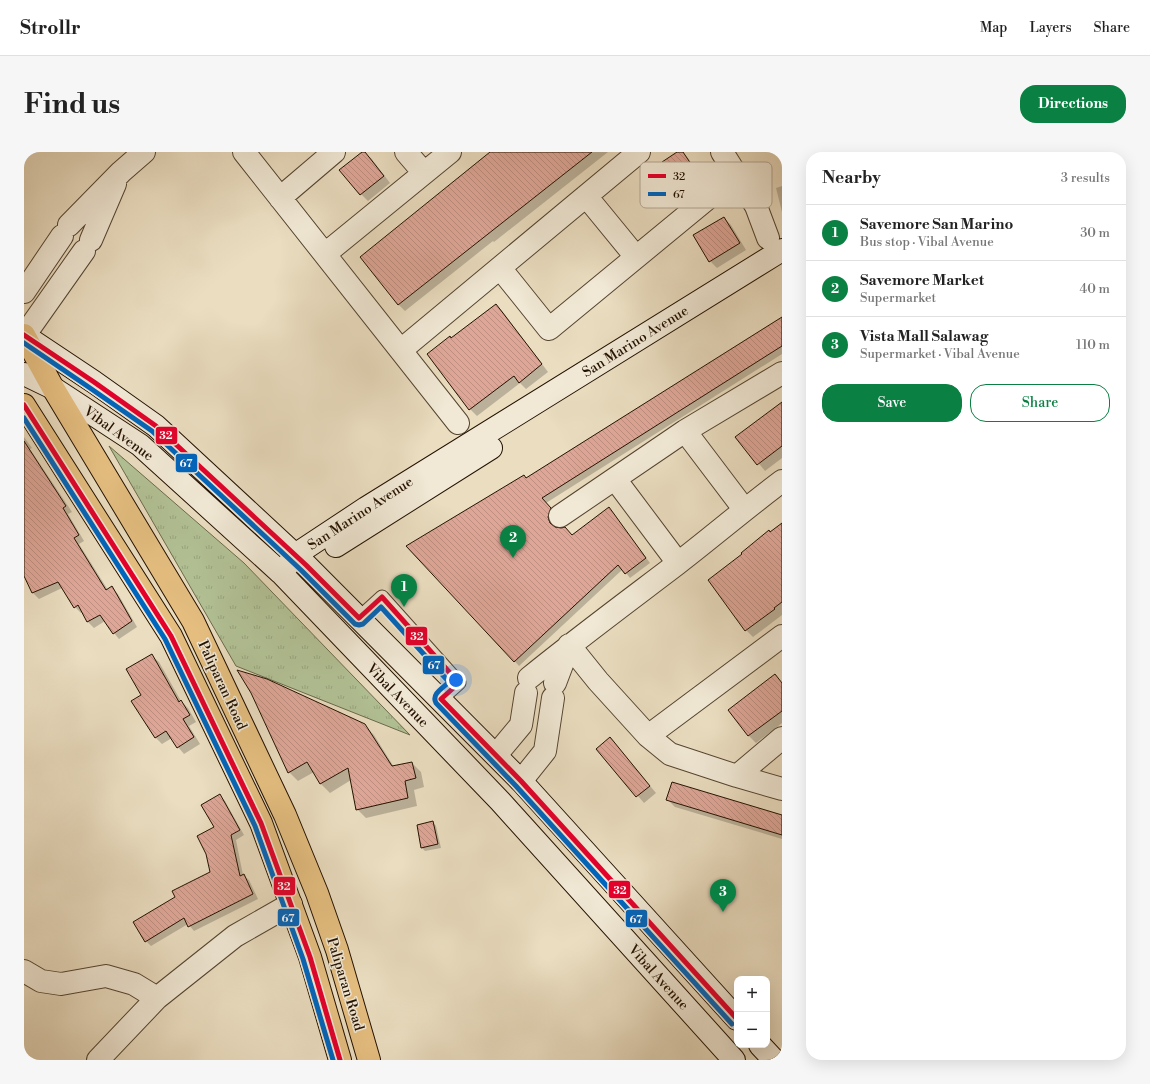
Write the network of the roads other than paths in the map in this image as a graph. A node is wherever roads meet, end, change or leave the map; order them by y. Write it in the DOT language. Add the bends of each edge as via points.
graph roads {
  1 [pos="144,152"];
  2 [pos="244,152"];
  3 [pos="334,152"];
  4 [pos="406,152"];
  5 [pos="450,152"];
  6 [pos="639,152"];
  7 [pos="722,152"];
  8 [pos="728,162"];
  9 [pos="121,172"];
  10 [pos="424,174"];
  11 [pos="586,196"];
  12 [pos="280,198"];
  13 [pos="696,208"];
  14 [pos="757,208"];
  15 [pos="775,244"];
  16 [pos="325,254"];
  17 [pos="636,257"];
  18 [pos="782,266"];
  19 [pos="500,268"];
  20 [pos="24,292"];
  21 [pos="24,336"];
  22 [pos="401,350"];
  23 [pos="782,373"];
  24 [pos="24,374"];
  25 [pos="53,388"];
  26 [pos="24,405"];
  27 [pos="458,423"];
  28 [pos="685,431"];
  29 [pos="615,479"];
  30 [pos="782,481"];
  31 [pos="744,509"];
  32 [pos="560,516"];
  33 [pos="301,560"];
  34 [pos="678,563"];
  35 [pos="281,573"];
  36 [pos="359,618"];
  37 [pos="782,636"];
  38 [pos="569,645"];
  39 [pos="441,699"];
  40 [pos="648,736"];
  41 [pos="782,738"];
  42 [pos="489,748"];
  43 [pos="462,761"];
  44 [pos="737,776"];
  45 [pos="521,781"];
  46 [pos="782,789"];
  47 [pos="291,904"];
  48 [pos="24,971"];
  49 [pos="157,998"];
  50 [pos="734,1016"];
  51 [pos="763,1048"];
  52 [pos="98,1060"];
  53 [pos="340,1060"];
  54 [pos="369,1060"];
  55 [pos="734,1060"];
  56 [pos="774,1060"];
  1 -- 9 [label="street"];
  2 -- 12 [label="street"];
  3 -- 12 [label="street"];
  4 -- 10 [label="street"];
  5 -- 10 [label="street"];
  6 -- 11 [label="street"];
  7 -- 8 [label="street"];
  9 -- 20 [label="street" via="65,231"];
  9 -- 21 [label="street" via="87,245"];
  10 -- 16 [label="street"];
  11 -- 17 [label="street"];
  11 -- 19 [label="street"];
  12 -- 16 [label="street"];
  13 -- 17 [label="street"];
  14 -- 15 [label="street"];
  15 -- 33 [label="street, San Marino Avenue" via="366,508"];
  16 -- 22 [label="street"];
  17 -- 19 [label="street" via="549,329"];
  18 -- 33 [label="street, San Marino Avenue"];
  19 -- 22 [label="street"];
  21 -- 25 [label="main road, Paliparan Road"];
  21 -- 33 [label="street, Vibal Avenue" via="156,426"];
  22 -- 27 [label="street"];
  23 -- 28 [label="street"];
  24 -- 25 [label="street, Vibal Avenue"];
  25 -- 35 [label="street, Vibal Avenue" via="140,445"];
  25 -- 54 [label="main road, Paliparan Road" via="193,621 285,815 320,900"];
  26 -- 47 [label="main road, Paliparan Road" via="171,636 261,823"];
  28 -- 29 [label="street"];
  28 -- 31 [label="street"];
  29 -- 32 [label="street"];
  29 -- 34 [label="street"];
  30 -- 31 [label="street"];
  31 -- 34 [label="street"];
  33 -- 35 [label="street, San Marino Avenue"];
  33 -- 36 [label="street, Vibal Avenue"];
  34 -- 38 [label="street"];
  35 -- 43 [label="street, Vibal Avenue"];
  36 -- 39 [label="street, Vibal Avenue"];
  36 -- 39 [label="lane" via="382,597 459,683"];
  37 -- 40 [label="street"];
  38 -- 40 [label="street"];
  38 -- 42 [label="street" via="528,686 521,725"];
  38 -- 45 [label="street" via="554,691 545,751"];
  39 -- 42 [label="street, Vibal Avenue"];
  40 -- 44 [label="street" via="670,754"];
  41 -- 44 [label="street"];
  42 -- 43 [label="street"];
  42 -- 45 [label="street, Vibal Avenue"];
  43 -- 55 [label="street, Vibal Avenue"];
  44 -- 46 [label="street"];
  45 -- 50 [label="street, Vibal Avenue"];
  47 -- 49 [label="street" via="234,936"];
  47 -- 53 [label="main road, Paliparan Road" via="310,957"];
  48 -- 49 [label="street" via="41,981 61,984 106,976 134,984"];
  49 -- 52 [label="street"];
  51 -- 56 [label="street"];
}
